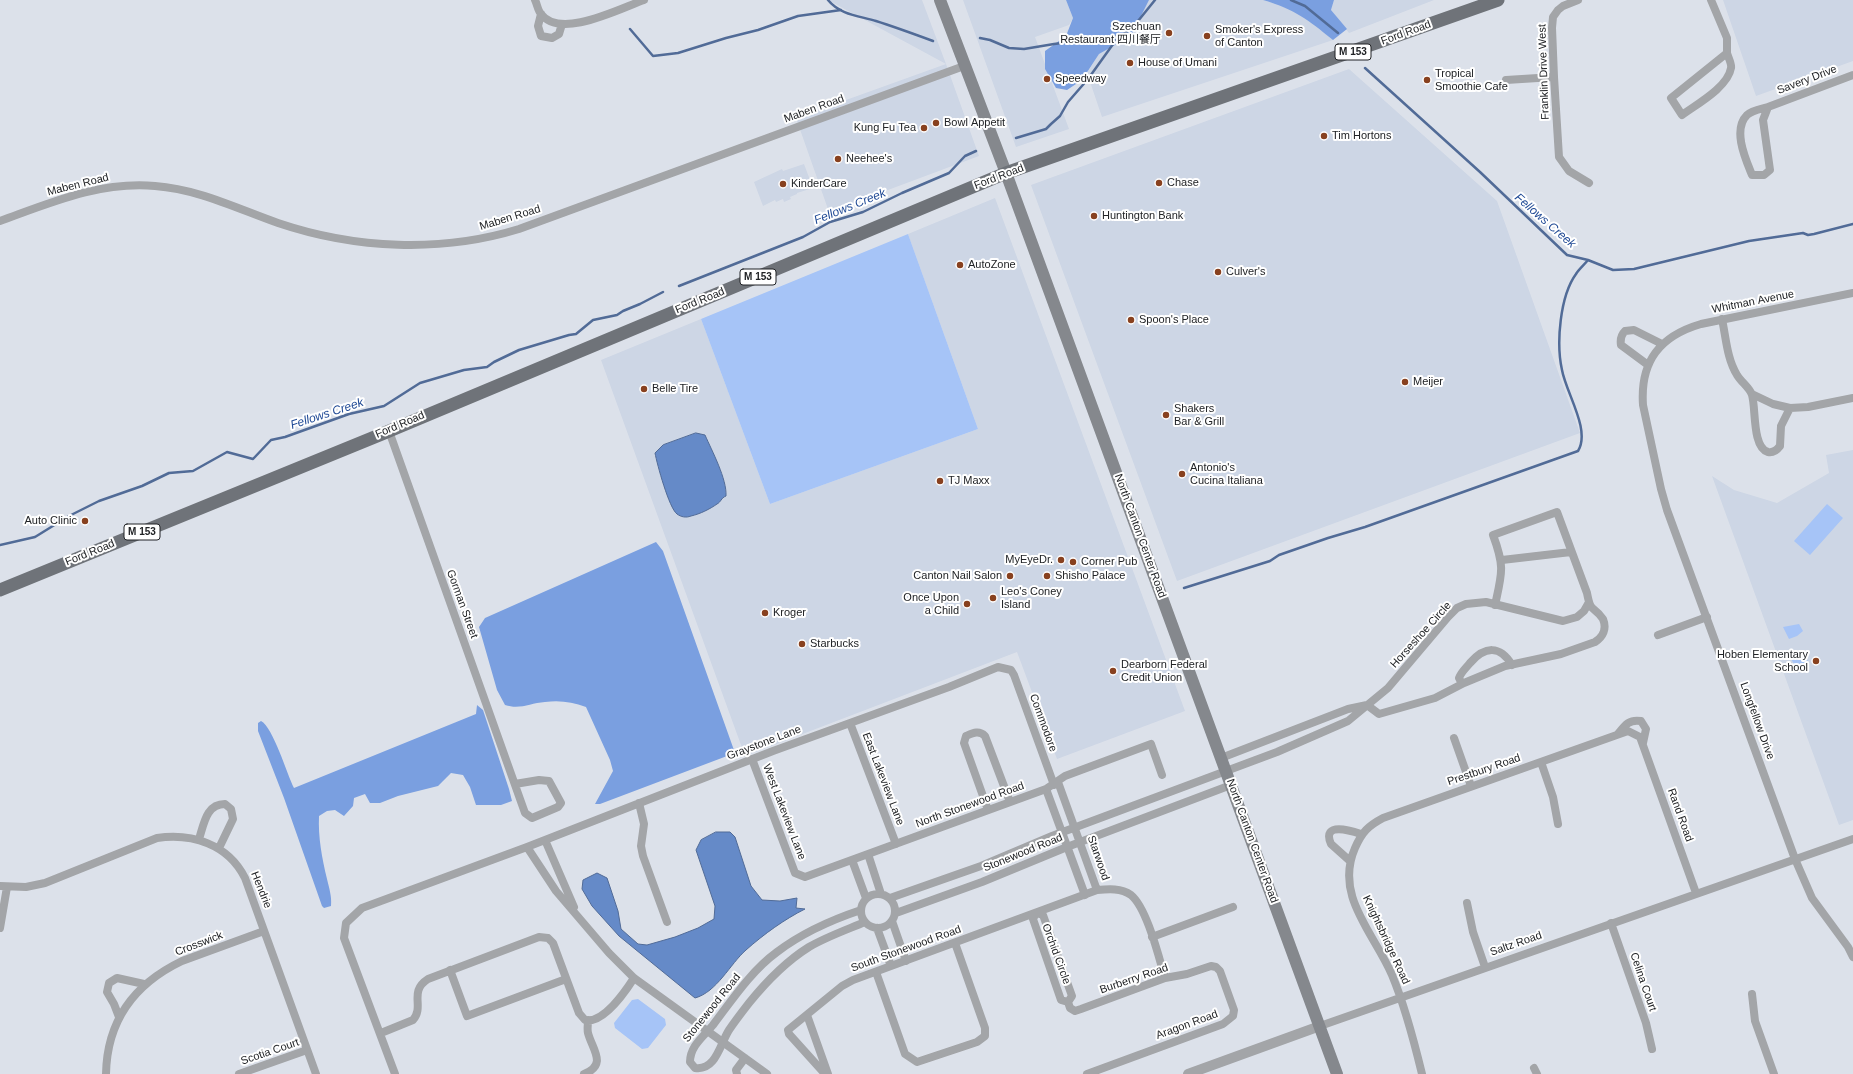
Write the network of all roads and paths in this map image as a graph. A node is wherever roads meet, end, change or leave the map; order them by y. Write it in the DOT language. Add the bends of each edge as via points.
graph roads {
  1 [pos="535,0"];
  2 [pos="644,0"];
  3 [pos="940,0"];
  4 [pos="1498,0"];
  5 [pos="1578,0"];
  6 [pos="1711,0"];
  7 [pos="541,14"];
  8 [pos="562,24"];
  9 [pos="1727,53"];
  10 [pos="964,66"];
  11 [pos="1853,75"];
  12 [pos="1554,77"];
  13 [pos="1506,80"];
  14 [pos="1768,107"];
  15 [pos="1006,173"];
  16 [pos="1589,183"];
  17 [pos="0,221"];
  18 [pos="1853,293"];
  19 [pos="1722,319"];
  20 [pos="1662,344"];
  21 [pos="1648,365"];
  22 [pos="1752,394"];
  23 [pos="1853,398"];
  24 [pos="1790,408"];
  25 [pos="389,431"];
  26 [pos="1571,552"];
  27 [pos="1502,560"];
  28 [pos="0,590"];
  29 [pos="1588,604"];
  30 [pos="1495,605"];
  31 [pos="1707,617"];
  32 [pos="1658,635"];
  33 [pos="1512,665"];
  34 [pos="1011,670"];
  35 [pos="1462,684"];
  36 [pos="1367,705"];
  37 [pos="1319,720"];
  38 [pos="1641,722"];
  39 [pos="850,723"];
  40 [pos="1324,733"];
  41 [pos="1635,733"];
  42 [pos="1618,734"];
  43 [pos="1454,738"];
  44 [pos="1643,744"];
  45 [pos="1256,745"];
  46 [pos="1221,758"];
  47 [pos="1262,758"];
  48 [pos="752,759"];
  49 [pos="1541,762"];
  50 [pos="1226,771"];
  51 [pos="1162,775"];
  52 [pos="515,784"];
  53 [pos="1056,784"];
  54 [pos="1231,785"];
  55 [pos="1472,786"];
  56 [pos="1046,789"];
  57 [pos="1152,798"];
  58 [pos="1010,802"];
  59 [pos="639,803"];
  60 [pos="988,810"];
  61 [pos="1158,812"];
  62 [pos="1558,824"];
  63 [pos="1075,828"];
  64 [pos="1062,832"];
  65 [pos="1361,834"];
  66 [pos="199,839"];
  67 [pos="1853,839"];
  68 [pos="545,840"];
  69 [pos="1081,842"];
  70 [pos="896,844"];
  71 [pos="527,847"];
  72 [pos="1067,847"];
  73 [pos="219,848"];
  74 [pos="868,854"];
  75 [pos="1796,859"];
  76 [pos="852,860"];
  77 [pos="1350,861"];
  78 [pos="795,874"];
  79 [pos="4,886"];
  80 [pos="1098,890"];
  81 [pos="1696,893"];
  82 [pos="881,894"];
  83 [pos="1085,895"];
  84 [pos="866,898"];
  85 [pos="890,898"];
  86 [pos="1467,903"];
  87 [pos="1233,908"];
  88 [pos="861,910"];
  89 [pos="896,913"];
  90 [pos="1036,913"];
  91 [pos="577,916"];
  92 [pos="892,921"];
  93 [pos="667,922"];
  94 [pos="865,922"];
  95 [pos="1611,923"];
  96 [pos="0,928"];
  97 [pos="877,928"];
  98 [pos="264,931"];
  99 [pos="1152,937"];
  100 [pos="955,943"];
  101 [pos="1853,957"];
  102 [pos="906,961"];
  103 [pos="891,966"];
  104 [pos="1206,967"];
  105 [pos="1485,967"];
  106 [pos="450,970"];
  107 [pos="876,972"];
  108 [pos="634,978"];
  109 [pos="1165,978"];
  110 [pos="566,979"];
  111 [pos="144,984"];
  112 [pos="1752,994"];
  113 [pos="1399,997"];
  114 [pos="1069,1005"];
  115 [pos="807,1015"];
  116 [pos="119,1017"];
  117 [pos="588,1020"];
  118 [pos="1320,1026"];
  119 [pos="708,1030"];
  120 [pos="381,1033"];
  121 [pos="723,1042"];
  122 [pos="1652,1049"];
  123 [pos="307,1050"];
  124 [pos="745,1058"];
  125 [pos="765,1073"];
  126 [pos="106,1074"];
  127 [pos="239,1074"];
  128 [pos="316,1074"];
  129 [pos="395,1074"];
  130 [pos="584,1074"];
  131 [pos="737,1074"];
  132 [pos="827,1074"];
  133 [pos="1087,1074"];
  134 [pos="1188,1074"];
  135 [pos="1337,1074"];
  136 [pos="1422,1074"];
  137 [pos="1774,1074"];
  1 -- 7 [label="street"];
  2 -- 8 [label="street" via="581,23"];
  3 -- 10 [label="main road, North Canton Center Road"];
  4 -- 15 [label="main road, Ford Road / M 153"];
  5 -- 12 [label="street, Franklin Drive West" via="1563,6 1554,17"];
  6 -- 9 [label="street" via="1727,38"];
  7 -- 8 [label="street" via="549,21"];
  7 -- 8 [label="street" via="538,26 541,36 552,38 559,34"];
  9 -- 9 [label="street" via="1671,98 1682,115 1722,86 1728,78 1731,67"];
  10 -- 15 [label="main road, North Canton Center Road"];
  10 -- 17 [label="street, Maben Road" via="519,229 479,239 403,245 348,241 296,229 190,192 154,185 94,190 60,199"];
  11 -- 14 [label="street, Savery Drive"];
  12 -- 13 [label="street"];
  12 -- 16 [label="street, Franklin Drive West" via="1559,157 1569,171"];
  14 -- 14 [label="street, Savery Drive" via="1748,114 1742,122 1740,135 1752,175 1764,175 1770,170 1763,124"];
  15 -- 25 [label="main road, Ford Road / M 153"];
  15 -- 46 [label="main road, North Canton Center Road"];
  18 -- 19 [label="street, Whitman Avenue"];
  19 -- 20 [label="street, Whitman Avenue" via="1688,327"];
  19 -- 22 [label="street" via="1732,364"];
  20 -- 21 [label="street, Whitman Avenue"];
  20 -- 21 [label="street" via="1634,330 1622,334 1622,345"];
  21 -- 31 [label="street, Longfellow Drive" via="1642,392 1643,405 1661,490"];
  22 -- 24 [label="street" via="1773,404"];
  22 -- 24 [label="street" via="1758,440 1762,449 1766,451 1774,451 1780,446 1780,426"];
  23 -- 24 [label="street"];
  25 -- 28 [label="main road, Ford Road / M 153"];
  25 -- 52 [label="street, Gorman Street"];
  26 -- 27 [label="street"];
  26 -- 27 [label="street" via="1557,512 1493,535"];
  26 -- 29 [label="street" via="1587,593"];
  27 -- 30 [label="street"];
  29 -- 30 [label="street, Horseshoe Circle" via="1577,618 1563,621"];
  29 -- 33 [label="street" via="1604,622 1604,632 1600,639 1561,654"];
  30 -- 36 [label="street, Horseshoe Circle" via="1475,602 1457,608 1388,688"];
  31 -- 32 [label="street"];
  31 -- 75 [label="street, Longfellow Drive"];
  33 -- 35 [label="street"];
  33 -- 35 [label="street" via="1506,655 1498,651 1484,651 1477,654 1461,673 1459,678"];
  34 -- 39 [label="street, Graystone Lane" via="998,667"];
  34 -- 53 [label="street, Commodore"];
  35 -- 36 [label="street" via="1435,698 1379,714"];
  36 -- 37 [label="street, Horseshoe Circle"];
  36 -- 40 [label="street, Horseshoe Circle" via="1348,721"];
  37 -- 40 [label="street"];
  37 -- 45 [label="street, Horseshoe Circle"];
  38 -- 42 [label="street, Prestbury Road" via="1634,720 1626,723"];
  38 -- 44 [label="street, Rand Road" via="1646,730"];
  39 -- 48 [label="street, Graystone Lane"];
  39 -- 70 [label="street, East Lakeview Lane"];
  40 -- 47 [label="street, Horseshoe Circle"];
  41 -- 42 [label="street, Prestbury Road" via="1628,731"];
  41 -- 44 [label="street, Rand Road"];
  42 -- 49 [label="street, Prestbury Road"];
  43 -- 55 [label="street"];
  44 -- 81 [label="street, Rand Road"];
  45 -- 46 [label="street, Horseshoe Circle"];
  45 -- 47 [label="street"];
  46 -- 50 [label="main road, North Canton Center Road"];
  47 -- 50 [label="street, Horseshoe Circle"];
  48 -- 59 [label="street, Graystone Lane"];
  48 -- 78 [label="street, West Lakeview Lane"];
  49 -- 55 [label="street, Prestbury Road"];
  49 -- 62 [label="street" via="1553,797"];
  50 -- 54 [label="main road, North Canton Center Road"];
  50 -- 57 [label="street, Stonewood Road"];
  51 -- 53 [label="street, North Stonewood Road" via="1151,744 1065,776"];
  52 -- 52 [label="street, Gorman Street" via="526,813 532,818 558,807 561,803 549,781"];
  53 -- 56 [label="street, North Stonewood Road"];
  53 -- 63 [label="street, Starwood"];
  54 -- 61 [label="street, Stonewood Road"];
  54 -- 118 [label="main road, North Canton Center Road"];
  55 -- 65 [label="street, Prestbury Road" via="1383,818"];
  56 -- 58 [label="street, North Stonewood Road"];
  56 -- 64 [label="street"];
  57 -- 61 [label="street"];
  57 -- 63 [label="street, Stonewood Road"];
  58 -- 60 [label="street, North Stonewood Road"];
  58 -- 60 [label="street" via="985,736 977,732 966,736 964,743"];
  59 -- 68 [label="street, Graystone Lane"];
  59 -- 93 [label="street" via="644,824 641,846 643,856"];
  60 -- 70 [label="street, North Stonewood Road"];
  61 -- 69 [label="street, Stonewood Road"];
  63 -- 64 [label="street, Stonewood Road"];
  63 -- 69 [label="street, Starwood"];
  64 -- 72 [label="street"];
  64 -- 85 [label="street, Stonewood Road" via="981,866"];
  65 -- 77 [label="street, Prestbury Road"];
  65 -- 77 [label="street" via="1340,828 1330,834 1331,844"];
  66 -- 73 [label="street, Hendrie"];
  66 -- 73 [label="street" via="210,809 217,804 225,804 231,809 233,819"];
  66 -- 79 [label="street, Hendrie" via="176,836 157,838 45,883 26,887"];
  67 -- 75 [label="street, Saltz Road"];
  68 -- 71 [label="street, Graystone Lane"];
  68 -- 91 [label="street"];
  69 -- 72 [label="street, Stonewood Road"];
  69 -- 80 [label="street, Starwood"];
  70 -- 74 [label="street, North Stonewood Road"];
  71 -- 91 [label="street" via="556,891"];
  71 -- 120 [label="street, Graystone Lane" via="362,908 346,923 344,938"];
  72 -- 83 [label="street"];
  72 -- 89 [label="street, Stonewood Road" via="982,882"];
  73 -- 98 [label="street, Hendrie" via="234,862 245,878"];
  74 -- 76 [label="street, North Stonewood Road"];
  74 -- 82 [label="street"];
  75 -- 81 [label="street, Saltz Road"];
  75 -- 101 [label="street, Longfellow Drive" via="1812,898"];
  76 -- 78 [label="street, North Stonewood Road" via="805,877"];
  76 -- 84 [label="street"];
  77 -- 113 [label="street, Knightsbridge Road" via="1348,876 1354,900 1366,929 1391,972"];
  79 -- 96 [label="street"];
  80 -- 83 [label="street, South Stonewood Road"];
  80 -- 99 [label="street, Starwood" via="1117,889 1131,895 1141,906"];
  81 -- 95 [label="street, Saltz Road"];
  82 -- 84 [label="street" via="873,894"];
  82 -- 85 [label="street"];
  83 -- 90 [label="street, South Stonewood Road"];
  84 -- 88 [label="street"];
  85 -- 89 [label="street"];
  86 -- 105 [label="street" via="1473,932"];
  87 -- 99 [label="street"];
  88 -- 94 [label="street"];
  88 -- 119 [label="street, Stonewood Road" via="823,924 776,953 759,968"];
  89 -- 92 [label="street"];
  90 -- 100 [label="street, South Stonewood Road"];
  90 -- 114 [label="street, Orchid Circle" via="1033,919 1061,1000"];
  90 -- 114 [label="street, Orchid Circle" via="1043,915 1072,996"];
  91 -- 108 [label="street"];
  92 -- 97 [label="street" via="885,927"];
  92 -- 102 [label="street"];
  94 -- 97 [label="street"];
  94 -- 121 [label="street, Stonewood Road" via="809,948 768,979"];
  95 -- 105 [label="street, Saltz Road"];
  95 -- 122 [label="street, Celina Court" via="1646,1023"];
  97 -- 103 [label="street"];
  98 -- 111 [label="street, Crosswick" via="182,961"];
  98 -- 123 [label="street, Hendrie"];
  99 -- 109 [label="street, Starwood"];
  100 -- 102 [label="street, South Stonewood Road"];
  100 -- 107 [label="street" via="985,1028 985,1036 977,1042 918,1062 905,1054"];
  102 -- 103 [label="street, South Stonewood Road"];
  103 -- 107 [label="street, South Stonewood Road"];
  104 -- 109 [label="street, Burberry Road"];
  104 -- 133 [label="street, Aragon Road" via="1216,967 1220,971 1234,1010 1229,1021"];
  105 -- 113 [label="street, Saltz Road"];
  106 -- 110 [label="street" via="542,936 553,943"];
  106 -- 110 [label="street" via="467,1016"];
  106 -- 120 [label="street" via="428,979 421,985 417,994 418,1014 413,1020"];
  107 -- 115 [label="street, South Stonewood Road" via="846,983"];
  108 -- 117 [label="street" via="605,1014"];
  108 -- 119 [label="street"];
  109 -- 114 [label="street, Burberry Road" via="1081,1009 1075,1010"];
  110 -- 117 [label="street" via="579,1013"];
  111 -- 116 [label="street, Crosswick"];
  111 -- 116 [label="street" via="117,978 109,983 107,992"];
  112 -- 137 [label="street" via="1755,1021"];
  113 -- 118 [label="street, Saltz Road"];
  113 -- 136 [label="street, Knightsbridge Road" via="1412,1032"];
  115 -- 132 [label="street"];
  115 -- 132 [label="street, South Stonewood Road" via="788,1030 789,1034"];
  116 -- 126 [label="street, Crosswick" via="110,1045"];
  117 -- 130 [label="street" via="588,1032 597,1059 593,1069"];
  118 -- 134 [label="street, Saltz Road"];
  118 -- 135 [label="main road, North Canton Center Road"];
  119 -- 121 [label="street"];
  119 -- 121 [label="street, Stonewood Road" via="690,1054 690,1062 694,1068 700,1069 709,1064"];
  120 -- 129 [label="street, Graystone Lane"];
  121 -- 124 [label="street"];
  123 -- 127 [label="street, Scotia Court"];
  123 -- 128 [label="street, Hendrie"];
  124 -- 125 [label="street"];
  124 -- 131 [label="street" via="736,1070"];
}
